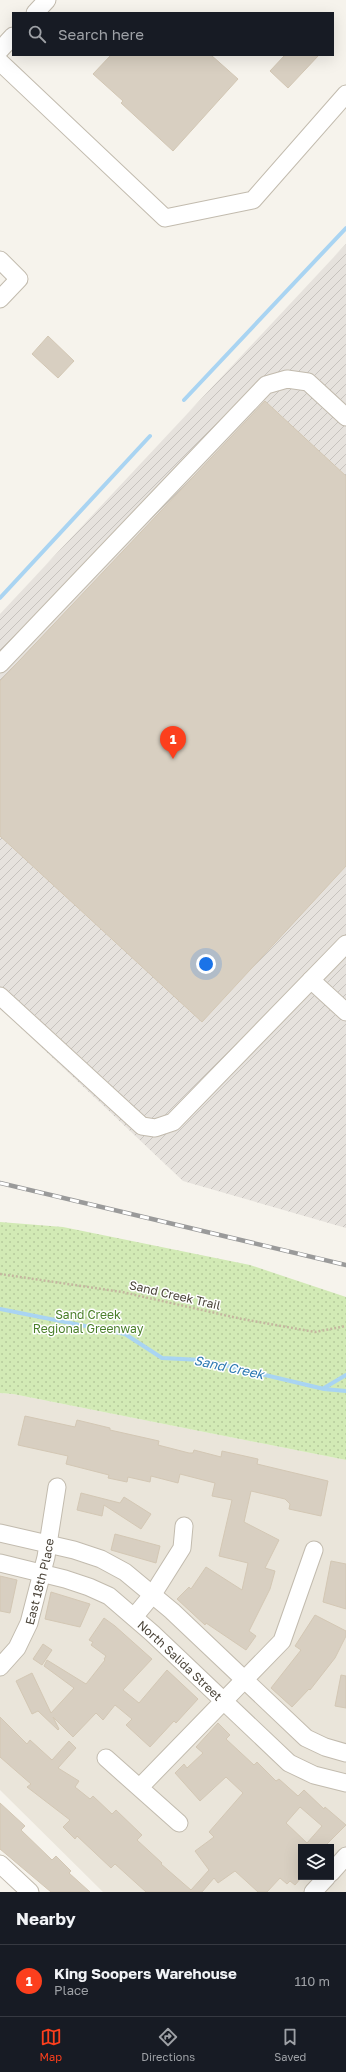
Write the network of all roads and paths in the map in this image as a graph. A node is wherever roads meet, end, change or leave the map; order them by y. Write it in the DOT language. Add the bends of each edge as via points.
graph roads {
  1 [pos="47,0"];
  2 [pos="36,12"];
  3 [pos="12,37"];
  4 [pos="0,50"];
  5 [pos="0,62"];
  6 [pos="346,94"];
  7 [pos="0,260"];
  8 [pos="0,299"];
  9 [pos="346,417"];
  10 [pos="0,664"];
  11 [pos="346,944"];
  12 [pos="311,980"];
  13 [pos="0,996"];
  14 [pos="346,1012"];
  15 [pos="0,1274"];
  16 [pos="346,1326"];
  17 [pos="57,1487"];
  18 [pos="184,1526"];
  19 [pos="0,1533"];
  20 [pos="48,1543"];
  21 [pos="314,1550"];
  22 [pos="0,1563"];
  23 [pos="41,1572"];
  24 [pos="153,1594"];
  25 [pos="134,1617"];
  26 [pos="0,1667"];
  27 [pos="245,1680"];
  28 [pos="224,1701"];
  29 [pos="346,1753"];
  30 [pos="106,1758"];
  31 [pos="346,1783"];
  32 [pos="140,1788"];
  33 [pos="179,1823"];
  34 [pos="346,1856"];
  35 [pos="0,1864"];
  36 [pos="334,1870"];
  37 [pos="324,1880"];
  38 [pos="30,1892"];
  39 [pos="314,1892"];
  1 -- 2 [label="street"];
  3 -- 4 [label="street"];
  5 -- 6 [label="street" via="165,218 253,200"];
  7 -- 8 [label="street" via="19,279"];
  9 -- 10 [label="street" via="308,382 287,379 266,385"];
  11 -- 12 [label="street"];
  12 -- 13 [label="street" via="173,1122 156,1128 142,1126"];
  12 -- 14 [label="street"];
  15 -- 16 [label="path, Sand Creek Trail" via="122,1292 242,1319 315,1332"];
  17 -- 20 [label="street, East 18th Place"];
  18 -- 24 [label="street" via="182,1548"];
  19 -- 20 [label="street"];
  20 -- 23 [label="street, East 18th Place"];
  20 -- 24 [label="street" via="101,1560 125,1572"];
  21 -- 27 [label="street" via="282,1641"];
  22 -- 23 [label="street, North Salida Street"];
  23 -- 25 [label="street, North Salida Street" via="109,1596"];
  23 -- 26 [label="street, East 18th Place" via="29,1623 17,1648"];
  24 -- 25 [label="street"];
  24 -- 27 [label="street"];
  25 -- 28 [label="street, North Salida Street"];
  27 -- 28 [label="street"];
  27 -- 29 [label="street" via="306,1738"];
  28 -- 31 [label="street, North Salida Street" via="289,1763 314,1775"];
  28 -- 32 [label="street"];
  30 -- 32 [label="street"];
  32 -- 33 [label="street"];
  34 -- 36 [label="street"];
  35 -- 38 [label="street"];
  37 -- 39 [label="street"];
}
